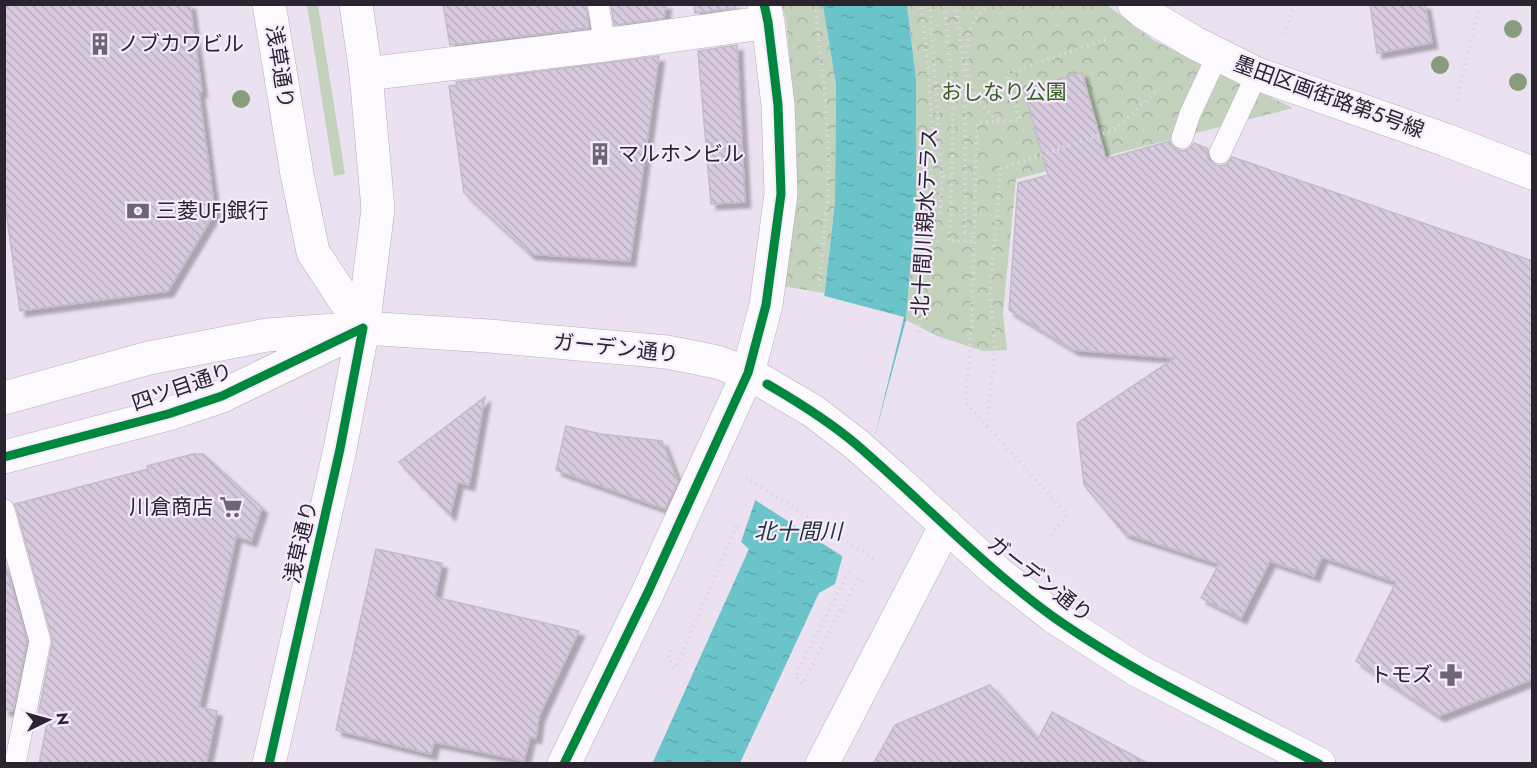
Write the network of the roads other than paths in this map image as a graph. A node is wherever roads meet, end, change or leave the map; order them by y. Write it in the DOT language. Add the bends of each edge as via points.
graph roads {
  1 [pos="269,4"];
  2 [pos="356,4"];
  3 [pos="598,4"];
  4 [pos="1134,4"];
  5 [pos="766,13"];
  6 [pos="605,45"];
  7 [pos="1218,54"];
  8 [pos="366,74"];
  9 [pos="1257,74"];
  10 [pos="1182,138"];
  11 [pos="1220,153"];
  12 [pos="1533,173"];
  13 [pos="363,328"];
  14 [pos="757,378"];
  15 [pos="4,398"];
  16 [pos="4,457"];
  17 [pos="4,510"];
  18 [pos="946,525"];
  19 [pos="15,764"];
  20 [pos="269,764"];
  21 [pos="564,764"];
  22 [pos="822,764"];
  23 [pos="1319,764"];
  1 -- 13 [label="main road, 浅草通り" via="313,252"];
  2 -- 8 [label="main road, 浅草通り"];
  3 -- 6 [label="lane"];
  4 -- 7 [label="main road, 墨田区画街路第5号線"];
  5 -- 6 [label="main road"];
  5 -- 14 [label="main road" via="778,105 781,194"];
  6 -- 8 [label="main road"];
  7 -- 9 [label="main road, 墨田区画街路第5号線"];
  7 -- 10 [label="lane"];
  8 -- 13 [label="main road, 浅草通り" via="378,203"];
  9 -- 11 [label="lane"];
  9 -- 12 [label="main road, 墨田区画街路第5号線"];
  13 -- 14 [label="main road, ガーデン通り" via="667,352 717,362"];
  13 -- 15 [label="main road, 四ツ目通り" via="267,335 149,358"];
  13 -- 16 [label="main road, 四ツ目通り" via="222,396"];
  13 -- 20 [label="main road, 浅草通り" via="340,449"];
  14 -- 18 [label="main road, ガーデン通り, bridge" via="813,411 856,444"];
  14 -- 21 [label="main road"];
  17 -- 19 [label="lane" via="40,641"];
  18 -- 22 [label="main road"];
  18 -- 23 [label="main road, ガーデン通り" via="998,573 1062,622 1137,670"];
}
